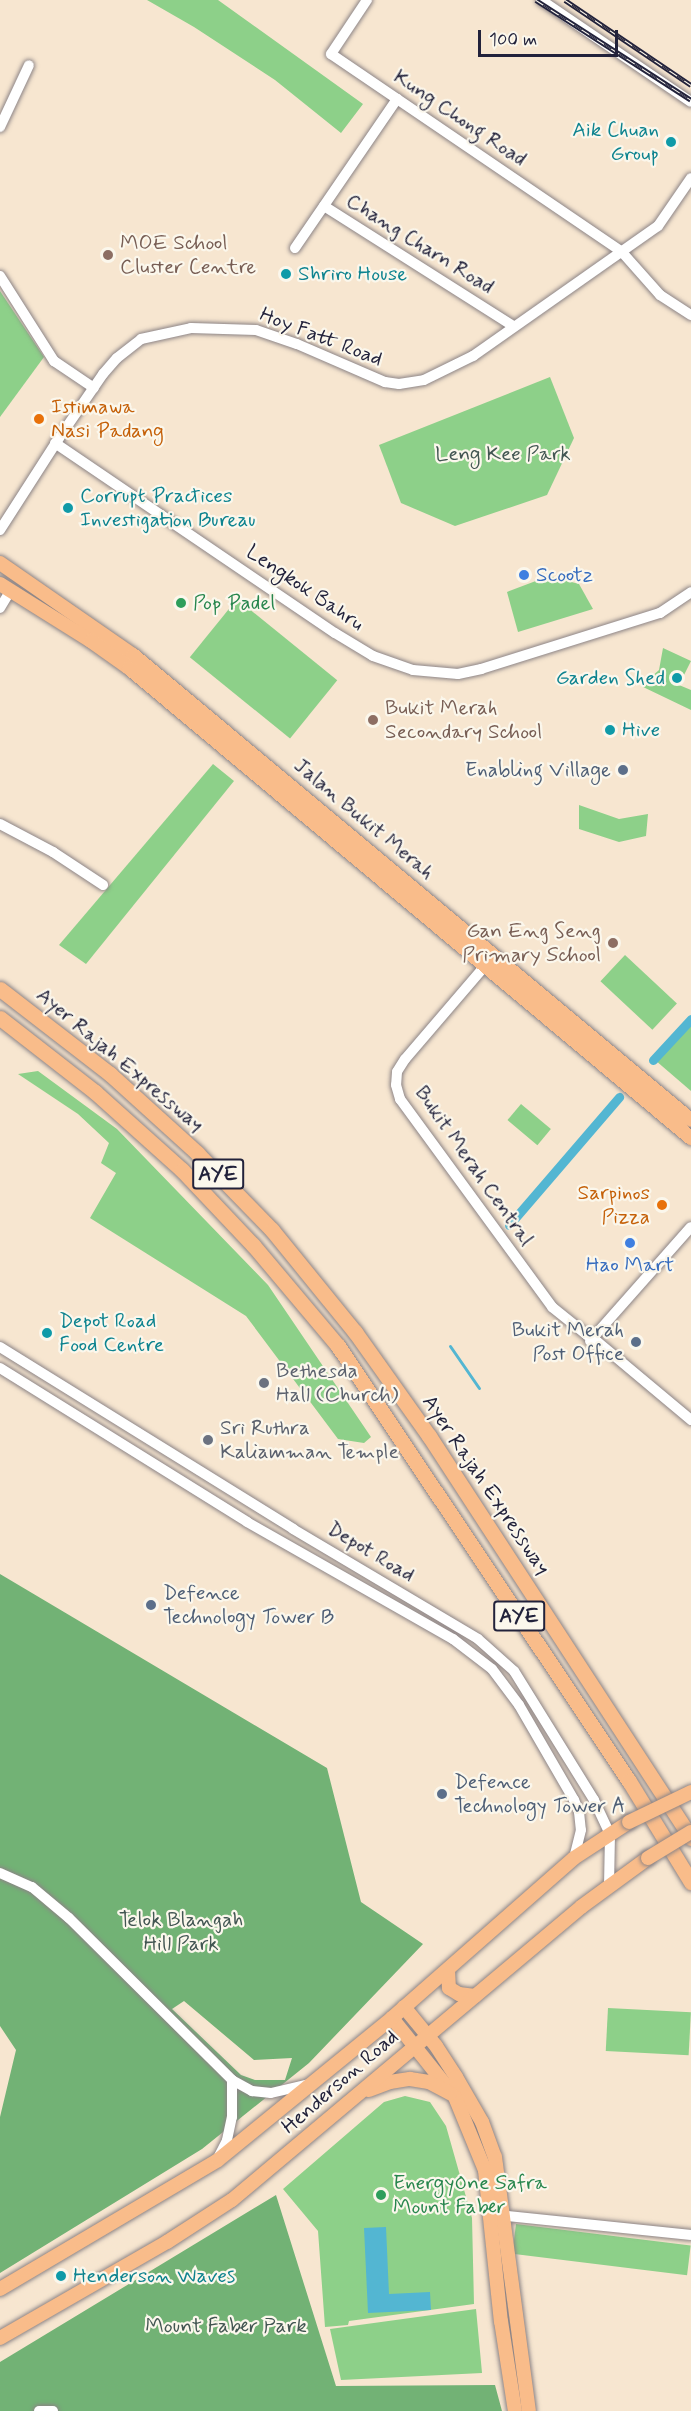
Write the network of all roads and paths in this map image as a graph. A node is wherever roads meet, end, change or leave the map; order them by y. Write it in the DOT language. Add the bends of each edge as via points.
graph roads {
  1 [pos="367,0"];
  2 [pos="541,0"];
  3 [pos="29,65"];
  4 [pos="397,99"];
  5 [pos="691,102"];
  6 [pos="0,127"];
  7 [pos="691,178"];
  8 [pos="324,206"];
  9 [pos="294,249"];
  10 [pos="621,251"];
  11 [pos="0,276"];
  12 [pos="691,315"];
  13 [pos="513,326"];
  14 [pos="94,388"];
  15 [pos="55,443"];
  16 [pos="0,530"];
  17 [pos="0,563"];
  18 [pos="5,587"];
  19 [pos="691,592"];
  20 [pos="691,598"];
  21 [pos="0,608"];
  22 [pos="560,646"];
  23 [pos="0,824"];
  24 [pos="103,885"];
  25 [pos="490,961"];
  26 [pos="0,989"];
  27 [pos="0,1018"];
  28 [pos="691,1120"];
  29 [pos="691,1138"];
  30 [pos="691,1227"];
  31 [pos="691,1233"];
  32 [pos="592,1340"];
  33 [pos="0,1347"];
  34 [pos="0,1368"];
  35 [pos="691,1420"];
  36 [pos="691,1428"];
  37 [pos="691,1791"];
  38 [pos="691,1832"];
  39 [pos="610,1834"];
  40 [pos="691,1838"];
  41 [pos="574,1858"];
  42 [pos="0,1873"];
  43 [pos="691,1882"];
  44 [pos="609,1884"];
  45 [pos="448,1970"];
  46 [pos="475,1996"];
  47 [pos="404,2007"];
  48 [pos="392,2018"];
  49 [pos="427,2034"];
  50 [pos="414,2044"];
  51 [pos="232,2080"];
  52 [pos="311,2084"];
  53 [pos="358,2094"];
  54 [pos="455,2097"];
  55 [pos="218,2160"];
  56 [pos="498,2215"];
  57 [pos="691,2235"];
  58 [pos="0,2289"];
  59 [pos="0,2338"];
  60 [pos="39,2411"];
  61 [pos="53,2411"];
  62 [pos="515,2411"];
  63 [pos="529,2411"];
  1 -- 4 [label="street, Kung Chong Road" via="331,54"];
  2 -- 5 [label="street"];
  3 -- 6 [label="street"];
  4 -- 8 [label="street, Chang Charn Road"];
  4 -- 10 [label="street, Kung Chong Road"];
  7 -- 10 [label="street, Hoy Fatt Road" via="661,223"];
  8 -- 9 [label="street"];
  8 -- 13 [label="street, Chang Charn Road"];
  10 -- 12 [label="street" via="660,295"];
  10 -- 13 [label="street, Hoy Fatt Road"];
  11 -- 14 [label="street" via="54,361"];
  13 -- 14 [label="street, Hoy Fatt Road" via="447,371 399,384 367,376 256,330 173,330 150,335 129,348"];
  14 -- 15 [label="street, Hoy Fatt Road"];
  15 -- 16 [label="street, Hoy Fatt Road"];
  15 -- 22 [label="street, Lengkok Bahru" via="335,633 391,664 458,674"];
  17 -- 25 [label="main road, Jalan Bukit Merah" via="133,655"];
  18 -- 21 [label="street"];
  18 -- 25 [label="main road, Jalan Bukit Merah" via="129,668"];
  19 -- 22 [label="street, Lengkok Bahru" via="660,613"];
  20 -- 22 [label="street, Lengkok Bahru" via="661,617 570,647"];
  23 -- 24 [label="street"];
  25 -- 28 [label="main road, Jalan Bukit Merah"];
  25 -- 29 [label="main road, Jalan Bukit Merah"];
  25 -- 32 [label="street, Bukit Merah Central" via="405,1059 397,1072 400,1099 540,1292"];
  26 -- 40 [label="highway, Ayer Rajah Expressway / AYE" via="110,1074 197,1153 272,1230 340,1313 429,1436"];
  27 -- 43 [label="highway, Ayer Rajah Expressway / AYE" via="94,1092 182,1170 254,1245 338,1346 629,1781"];
  30 -- 32 [label="street"];
  31 -- 32 [label="street"];
  32 -- 35 [label="street, Bukit Merah Central"];
  32 -- 36 [label="street, Bukit Merah Central"];
  33 -- 39 [label="street, Depot Road" via="478,1639 514,1671 583,1781"];
  34 -- 41 [label="street, Depot Road" via="247,1522 453,1639 492,1669 519,1705 574,1800 581,1830"];
  37 -- 39 [label="main road, Henderson Road, bridge"];
  38 -- 44 [label="main road, Henderson Road, bridge"];
  39 -- 41 [label="main road, Henderson Road"];
  39 -- 44 [label="street, Depot Road"];
  41 -- 45 [label="main road, Henderson Road"];
  42 -- 51 [label="street" via="32,1887 69,1918"];
  44 -- 46 [label="main road, Henderson Road"];
  45 -- 46 [label="main road" via="449,1988"];
  45 -- 47 [label="main road, Henderson Road"];
  46 -- 49 [label="main road, Henderson Road"];
  47 -- 48 [label="main road, Henderson Road"];
  47 -- 49 [label="main road"];
  48 -- 50 [label="main road"];
  48 -- 52 [label="main road, Henderson Road"];
  49 -- 50 [label="main road, Henderson Road"];
  49 -- 56 [label="main road" via="482,2122 495,2157"];
  50 -- 53 [label="main road, Henderson Road"];
  50 -- 54 [label="main road"];
  51 -- 52 [label="street" via="252,2091 271,2093"];
  51 -- 55 [label="street" via="232,2116"];
  52 -- 55 [label="main road, Henderson Road"];
  53 -- 54 [label="main road" via="410,2079 429,2082"];
  53 -- 59 [label="main road, Henderson Road" via="232,2200"];
  54 -- 56 [label="main road" via="485,2170"];
  55 -- 58 [label="main road, Henderson Road"];
  56 -- 57 [label="street"];
  56 -- 62 [label="main road" via="501,2321"];
  56 -- 63 [label="main road"];
  60 -- 61 [label="street"];
}
